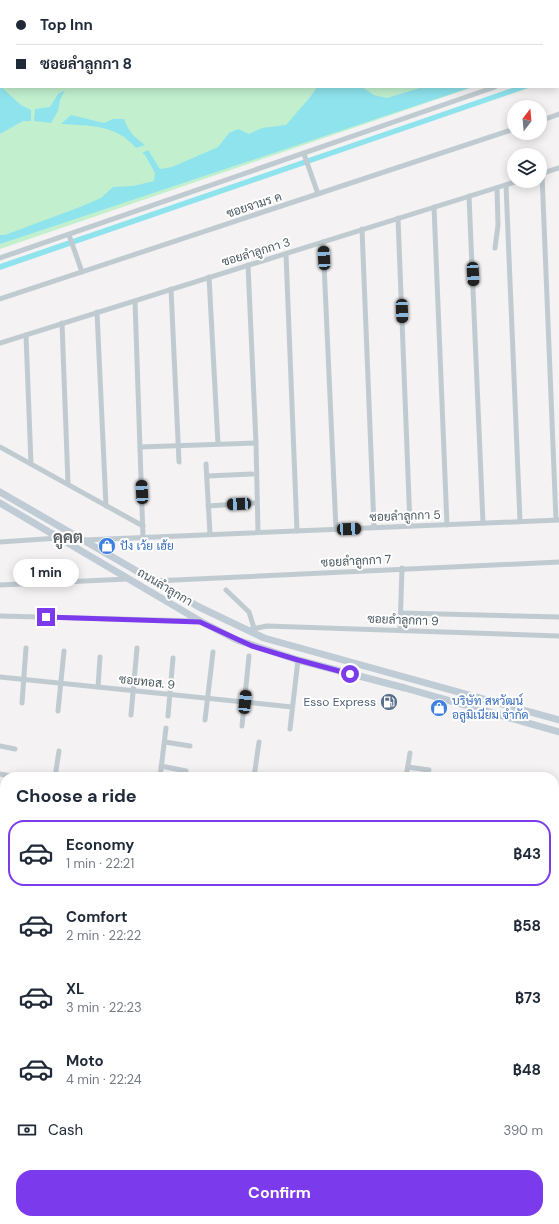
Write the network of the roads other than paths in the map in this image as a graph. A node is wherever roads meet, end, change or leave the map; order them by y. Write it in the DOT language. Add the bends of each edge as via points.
graph roads {
  1 [pos="492,88"];
  2 [pos="559,114"];
  3 [pos="547,118"];
  4 [pos="507,131"];
  5 [pos="304,156"];
  6 [pos="559,168"];
  7 [pos="547,172"];
  8 [pos="506,185"];
  9 [pos="497,188"];
  10 [pos="542,188"];
  11 [pos="318,194"];
  12 [pos="469,196"];
  13 [pos="434,207"];
  14 [pos="398,218"];
  15 [pos="362,229"];
  16 [pos="70,237"];
  17 [pos="323,242"];
  18 [pos="495,248"];
  19 [pos="286,254"];
  20 [pos="0,258"];
  21 [pos="248,265"];
  22 [pos="82,272"];
  23 [pos="209,278"];
  24 [pos="171,289"];
  25 [pos="0,299"];
  26 [pos="135,301"];
  27 [pos="97,312"];
  28 [pos="62,323"];
  29 [pos="26,335"];
  30 [pos="0,342"];
  31 [pos="256,442"];
  32 [pos="218,444"];
  33 [pos="177,446"];
  34 [pos="0,447"];
  35 [pos="140,447"];
  36 [pos="179,462"];
  37 [pos="31,464"];
  38 [pos="206,464"];
  39 [pos="252,474"];
  40 [pos="207,476"];
  41 [pos="68,484"];
  42 [pos="0,492"];
  43 [pos="0,503"];
  44 [pos="254,504"];
  45 [pos="106,506"];
  46 [pos="208,506"];
  47 [pos="557,520"];
  48 [pos="520,521"];
  49 [pos="484,523"];
  50 [pos="447,525"];
  51 [pos="143,526"];
  52 [pos="410,526"];
  53 [pos="374,527"];
  54 [pos="336,529"];
  55 [pos="297,531"];
  56 [pos="258,532"];
  57 [pos="210,534"];
  58 [pos="143,537"];
  59 [pos="60,538"];
  60 [pos="83,540"];
  61 [pos="0,542"];
  62 [pos="559,562"];
  63 [pos="402,568"];
  64 [pos="129,578"];
  65 [pos="153,581"];
  66 [pos="0,585"];
  67 [pos="226,590"];
  68 [pos="401,613"];
  69 [pos="0,616"];
  70 [pos="559,617"];
  71 [pos="200,622"];
  72 [pos="254,628"];
  73 [pos="246,630"];
  74 [pos="400,630"];
  75 [pos="559,636"];
  76 [pos="26,648"];
  77 [pos="138,648"];
  78 [pos="64,651"];
  79 [pos="213,652"];
  80 [pos="249,656"];
  81 [pos="100,657"];
  82 [pos="173,658"];
  83 [pos="298,660"];
  84 [pos="343,661"];
  85 [pos="341,671"];
  86 [pos="0,677"];
  87 [pos="24,680"];
  88 [pos="61,683"];
  89 [pos="98,687"];
  90 [pos="133,691"];
  91 [pos="170,694"];
  92 [pos="207,698"];
  93 [pos="245,702"];
  94 [pos="22,703"];
  95 [pos="292,707"];
  96 [pos="58,711"];
  97 [pos="131,715"];
  98 [pos="168,716"];
  99 [pos="205,720"];
  100 [pos="559,720"];
  101 [pos="242,726"];
  102 [pos="166,728"];
  103 [pos="290,728"];
  104 [pos="559,732"];
  105 [pos="164,742"];
  106 [pos="259,742"];
  107 [pos="0,746"];
  108 [pos="190,746"];
  109 [pos="15,749"];
  110 [pos="59,751"];
  111 [pos="410,753"];
  112 [pos="161,766"];
  113 [pos="408,767"];
  114 [pos="429,770"];
  115 [pos="186,771"];
  116 [pos="56,772"];
  117 [pos="160,772"];
  118 [pos="255,772"];
  119 [pos="407,772"];
  1 -- 5 [label="street"];
  2 -- 3 [label="street"];
  4 -- 11 [label="street, ซอยจามร ค"];
  5 -- 11 [label="street"];
  5 -- 16 [label="street"];
  6 -- 7 [label="street"];
  8 -- 9 [label="street, ซอยลำลูกกา 3"];
  8 -- 48 [label="street"];
  9 -- 12 [label="street, ซอยลำลูกกา 3"];
  9 -- 18 [label="street" via="498,225"];
  10 -- 47 [label="street"];
  11 -- 22 [label="street, ซอยจามร ค"];
  12 -- 13 [label="street, ซอยลำลูกกา 3"];
  12 -- 49 [label="street"];
  13 -- 14 [label="street, ซอยลำลูกกา 3"];
  13 -- 50 [label="street"];
  14 -- 15 [label="street, ซอยลำลูกกา 3"];
  14 -- 52 [label="street"];
  15 -- 17 [label="street, ซอยลำลูกกา 3"];
  15 -- 53 [label="street"];
  16 -- 20 [label="street"];
  16 -- 22 [label="street"];
  17 -- 19 [label="street, ซอยลำลูกกา 3"];
  17 -- 54 [label="street"];
  19 -- 21 [label="street, ซอยลำลูกกา 3"];
  19 -- 55 [label="street"];
  21 -- 23 [label="street, ซอยลำลูกกา 3"];
  21 -- 31 [label="street"];
  22 -- 25 [label="street, ซอยจามร ค"];
  23 -- 24 [label="street, ซอยลำลูกกา 3"];
  23 -- 32 [label="street"];
  24 -- 26 [label="street, ซอยลำลูกกา 3"];
  24 -- 33 [label="street"];
  26 -- 27 [label="street, ซอยลำลูกกา 3"];
  26 -- 35 [label="street"];
  27 -- 28 [label="street, ซอยลำลูกกา 3"];
  27 -- 45 [label="street"];
  28 -- 29 [label="street, ซอยลำลูกกา 3"];
  28 -- 41 [label="street"];
  29 -- 30 [label="street, ซอยลำลูกกา 3"];
  29 -- 37 [label="street"];
  31 -- 32 [label="street"];
  31 -- 56 [label="street"];
  32 -- 33 [label="street"];
  33 -- 35 [label="street"];
  33 -- 36 [label="street"];
  34 -- 37 [label="street"];
  35 -- 51 [label="street"];
  37 -- 41 [label="street"];
  38 -- 40 [label="street"];
  39 -- 40 [label="street"];
  40 -- 46 [label="street"];
  41 -- 45 [label="street"];
  42 -- 60 [label="main road, ถนนลำลูกกา"];
  43 -- 59 [label="main road, ถนนลำลูกกา"];
  44 -- 46 [label="street"];
  45 -- 51 [label="street"];
  46 -- 57 [label="street"];
  47 -- 48 [label="street, ซอยลำลูกกา 5"];
  48 -- 49 [label="street, ซอยลำลูกกา 5"];
  49 -- 50 [label="street, ซอยลำลูกกา 5"];
  50 -- 52 [label="street, ซอยลำลูกกา 5"];
  51 -- 58 [label="street"];
  52 -- 53 [label="street, ซอยลำลูกกา 5"];
  53 -- 54 [label="street, ซอยลำลูกกา 5"];
  54 -- 55 [label="street, ซอยลำลูกกา 5"];
  55 -- 56 [label="street, ซอยลำลูกกา 5"];
  56 -- 57 [label="street, ซอยลำลูกกา 5"];
  57 -- 58 [label="street, ซอยลำลูกกา 5"];
  58 -- 60 [label="street, ซอยลำลูกกา 5"];
  59 -- 61 [label="street"];
  59 -- 64 [label="main road, ถนนลำลูกกา"];
  60 -- 65 [label="main road, ถนนลำลูกกา"];
  62 -- 63 [label="street, ซอยลำลูกกา 7"];
  63 -- 65 [label="street, ซอยลำลูกกา 7"];
  63 -- 68 [label="street"];
  64 -- 66 [label="street"];
  64 -- 71 [label="main road, ถนนลำลูกกา"];
  65 -- 73 [label="main road, ถนนลำลูกกา"];
  67 -- 72 [label="street" via="249,612"];
  68 -- 70 [label="street"];
  68 -- 74 [label="street"];
  69 -- 71 [label="street"];
  71 -- 83 [label="main road, ถนนลำลูกกา" via="252,646"];
  72 -- 73 [label="street, ซอยลำลูกกา 9"];
  72 -- 74 [label="street, ซอยลำลูกกา 9" via="267,626"];
  73 -- 84 [label="main road, ถนนลำลูกกา" via="264,638"];
  74 -- 75 [label="street, ซอยลำลูกกา 9"];
  76 -- 87 [label="street"];
  77 -- 90 [label="street"];
  78 -- 88 [label="street"];
  79 -- 92 [label="street"];
  80 -- 93 [label="street"];
  81 -- 89 [label="street"];
  82 -- 91 [label="street"];
  83 -- 85 [label="main road, ถนนลำลูกกา"];
  83 -- 95 [label="street"];
  84 -- 85 [label="main road"];
  84 -- 100 [label="main road, ถนนลำลูกกา"];
  85 -- 104 [label="main road, ถนนลำลูกกา"];
  86 -- 87 [label="street, ซอยทอส. 9"];
  87 -- 88 [label="street, ซอยทอส. 9"];
  87 -- 94 [label="street"];
  88 -- 89 [label="street, ซอยทอส. 9"];
  88 -- 96 [label="street"];
  89 -- 90 [label="street, ซอยทอส. 9"];
  90 -- 91 [label="street, ซอยทอส. 9"];
  90 -- 97 [label="street"];
  91 -- 92 [label="street, ซอยทอส. 9"];
  91 -- 98 [label="street"];
  92 -- 93 [label="street, ซอยทอส. 9"];
  92 -- 99 [label="street"];
  93 -- 95 [label="street, ซอยทอส. 9"];
  93 -- 101 [label="street"];
  95 -- 103 [label="street"];
  102 -- 105 [label="street"];
  105 -- 108 [label="street"];
  105 -- 112 [label="street"];
  106 -- 118 [label="street"];
  107 -- 109 [label="street"];
  110 -- 116 [label="street"];
  111 -- 113 [label="street"];
  112 -- 115 [label="street"];
  112 -- 117 [label="street"];
  113 -- 114 [label="street"];
  113 -- 119 [label="street"];
}
